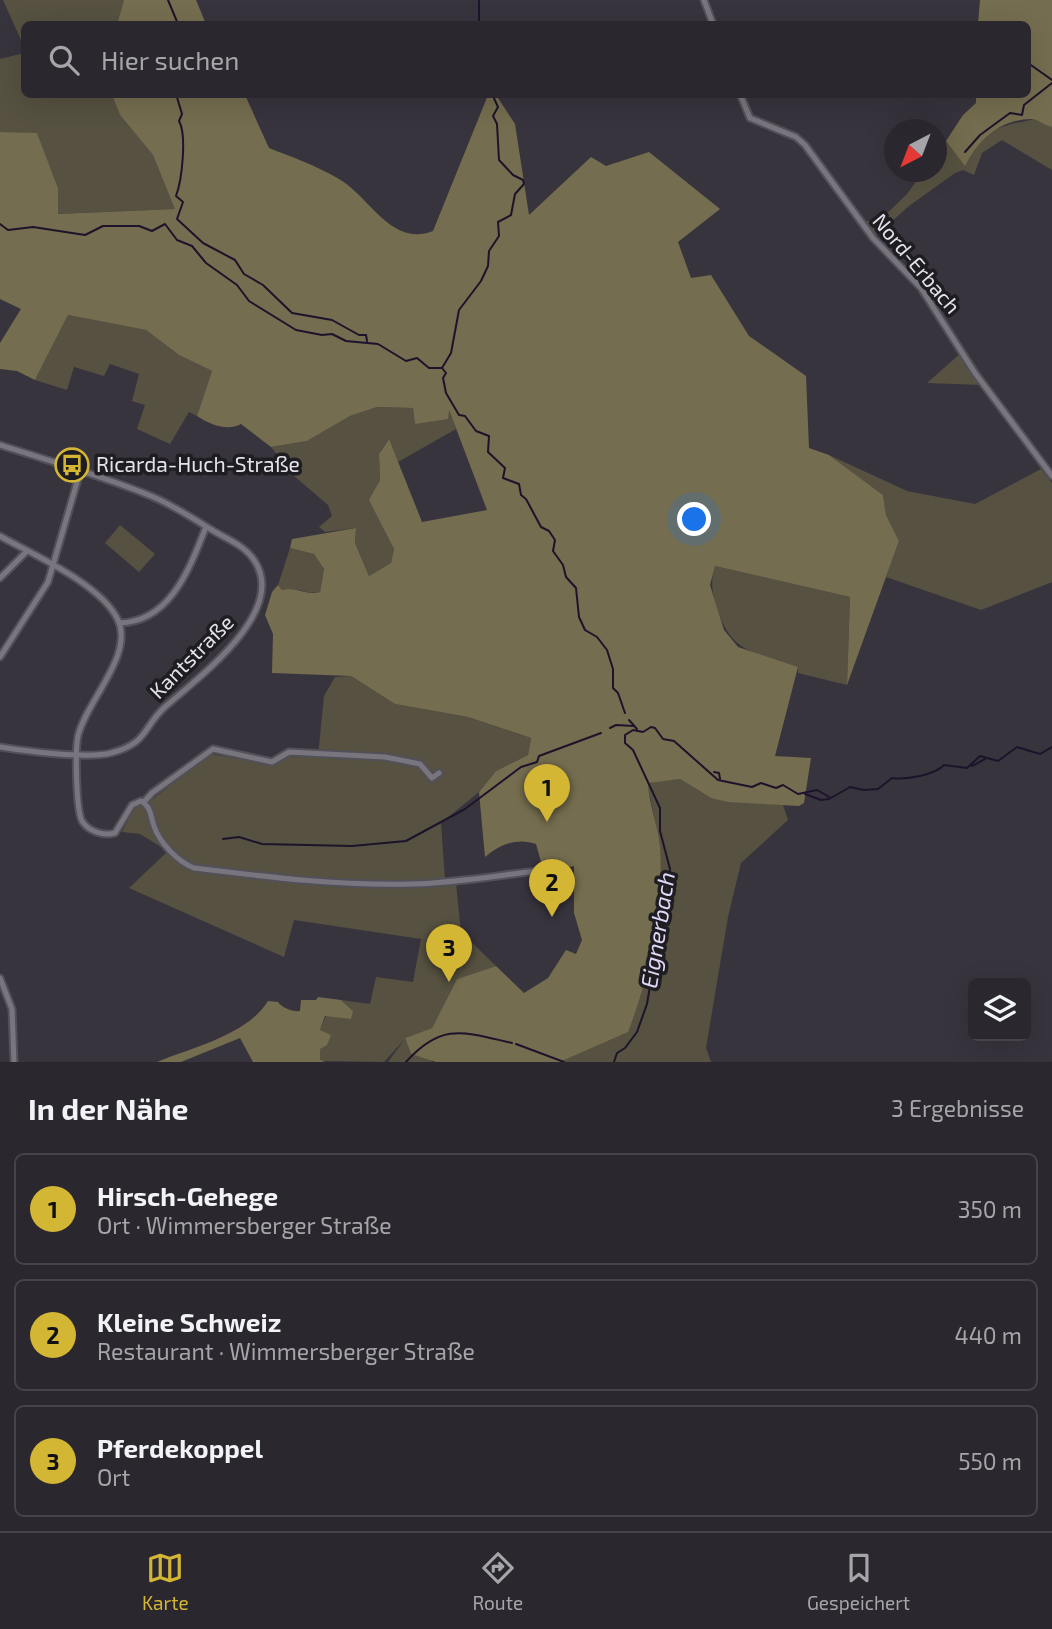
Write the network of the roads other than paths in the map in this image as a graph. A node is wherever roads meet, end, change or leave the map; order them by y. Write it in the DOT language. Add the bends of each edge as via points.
graph roads {
  1 [pos="704,0"];
  2 [pos="712,21"];
  3 [pos="742,98"];
  4 [pos="0,445"];
  5 [pos="80,471"];
  6 [pos="1052,476"];
  7 [pos="206,527"];
  8 [pos="0,536"];
  9 [pos="27,551"];
  10 [pos="54,567"];
  11 [pos="0,578"];
  12 [pos="119,623"];
  13 [pos="0,657"];
  14 [pos="0,747"];
  15 [pos="77,754"];
  16 [pos="439,773"];
  17 [pos="144,803"];
  18 [pos="536,872"];
  19 [pos="0,978"];
  20 [pos="14,1062"];
  1 -- 2 [label="street"];
  3 -- 6 [label="street, Nord-Erbach" via="750,118 805,145 873,238 921,288 975,373"];
  4 -- 5 [label="street, Kantstraße"];
  5 -- 7 [label="street, Kantstraße" via="152,496"];
  5 -- 10 [label="street"];
  7 -- 12 [label="street" via="180,588 148,614"];
  7 -- 15 [label="street, Kantstraße" via="237,543 256,562 263,583 258,607 241,633 163,709 149,731 112,752"];
  8 -- 9 [label="street"];
  9 -- 10 [label="street"];
  9 -- 11 [label="street"];
  10 -- 12 [label="street" via="95,593"];
  10 -- 13 [label="street"];
  12 -- 15 [label="street" via="115,661 82,722"];
  14 -- 15 [label="street, Kantstraße"];
  15 -- 17 [label="street" via="80,810 90,828 107,835 115,833 132,805"];
  16 -- 17 [label="street" via="432,778 420,764 385,757 289,752 272,762 214,749"];
  17 -- 18 [label="street" via="160,837 194,868 370,884 443,883"];
  19 -- 20 [label="street" via="12,1009"];
}
